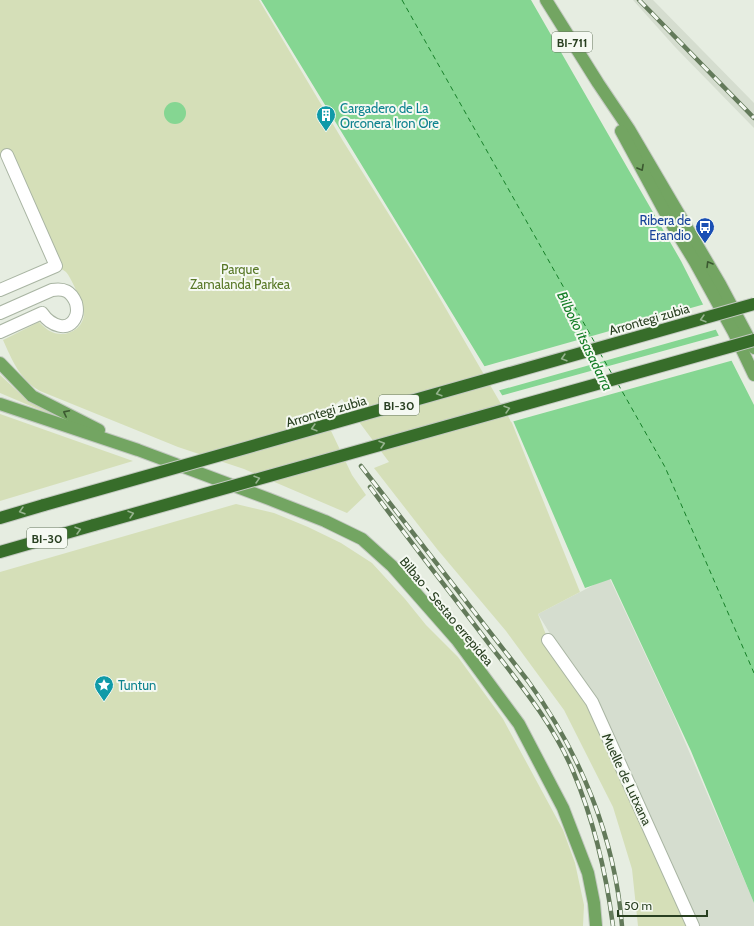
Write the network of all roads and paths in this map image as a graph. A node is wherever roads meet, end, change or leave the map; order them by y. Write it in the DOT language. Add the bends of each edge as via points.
graph roads {
  1 [pos="546,0"];
  2 [pos="598,83"];
  3 [pos="7,155"];
  4 [pos="0,290"];
  5 [pos="754,304"];
  6 [pos="0,312"];
  7 [pos="0,332"];
  8 [pos="754,340"];
  9 [pos="754,348"];
  10 [pos="0,363"];
  11 [pos="754,375"];
  12 [pos="0,404"];
  13 [pos="138,450"];
  14 [pos="0,518"];
  15 [pos="0,552"];
  16 [pos="548,640"];
  17 [pos="596,926"];
  18 [pos="693,926"];
  1 -- 2 [label="main road, BI-711"];
  9 -- 2 [label="main road, BI-711, one-way" via="720,284 629,129"];
  2 -- 11 [label="main road, BI-711, one-way" via="631,151 734,331"];
  3 -- 4 [label="street" via="56,266"];
  5 -- 14 [label="highway, Arrontegi zubia / BI-30, one-way, bridge"];
  6 -- 7 [label="street" via="60,289 68,291 77,309 77,314 69,325 53,324 42,313"];
  15 -- 8 [label="highway, BI-30, one-way, bridge"];
  13 -- 10 [label="main road, Bilbao - Sestao errepidea, one-way" via="32,396"];
  12 -- 13 [label="main road, Bilbao - Sestao errepidea"];
  13 -- 17 [label="main road, Bilbao - Sestao errepidea" via="325,520 362,539 392,566 457,640 519,724 563,808 588,873"];
  16 -- 18 [label="street, Muelle de Lutxana" via="592,702"];
}
